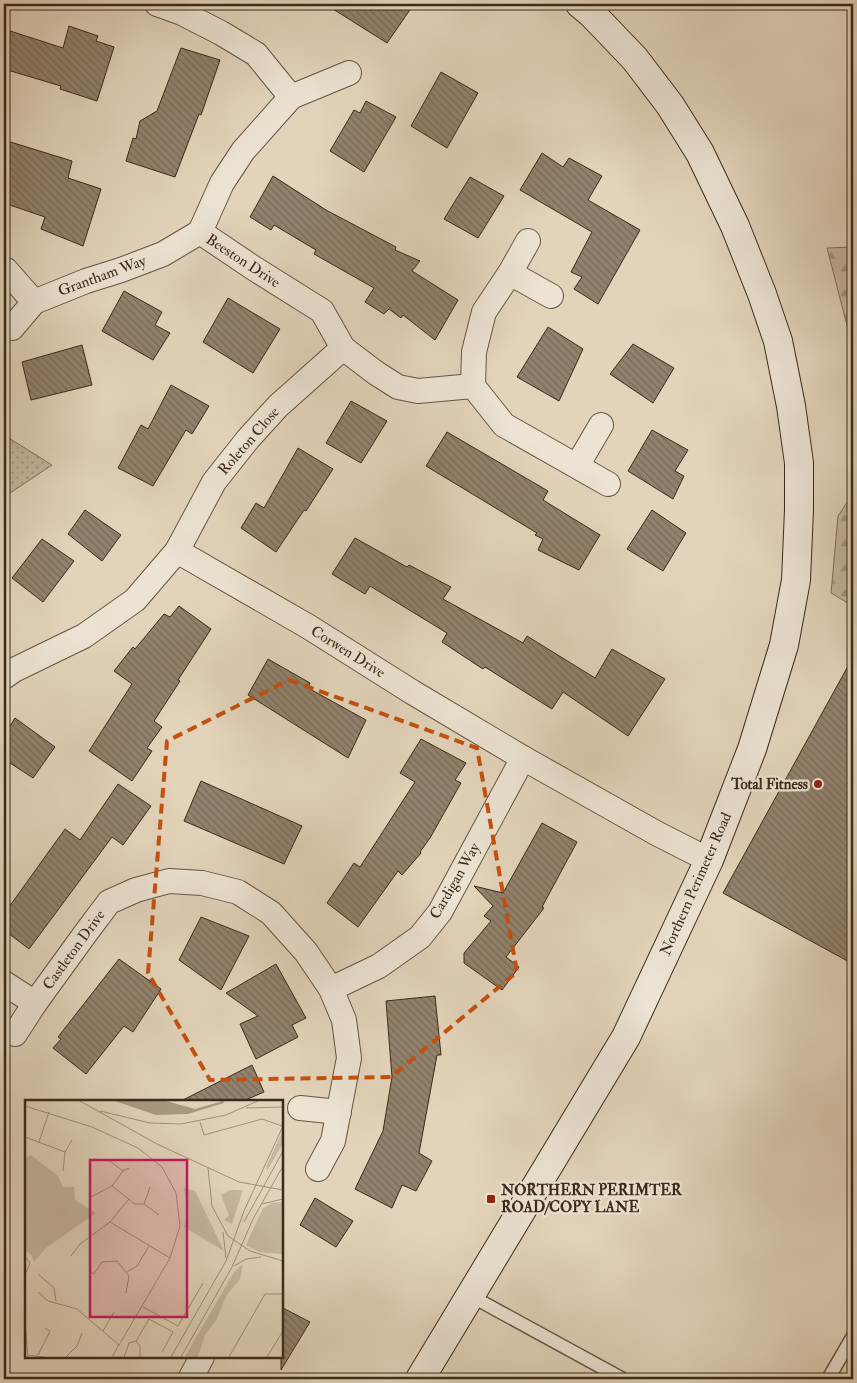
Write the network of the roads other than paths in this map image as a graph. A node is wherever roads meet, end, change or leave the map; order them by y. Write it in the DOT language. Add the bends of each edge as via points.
graph roads {
  1 [pos="157,4"];
  2 [pos="580,4"];
  3 [pos="348,73"];
  4 [pos="291,97"];
  5 [pos="200,232"];
  6 [pos="528,242"];
  7 [pos="6,270"];
  8 [pos="510,273"];
  9 [pos="551,296"];
  10 [pos="34,302"];
  11 [pos="12,328"];
  12 [pos="343,348"];
  13 [pos="473,386"];
  14 [pos="601,425"];
  15 [pos="577,466"];
  16 [pos="608,484"];
  17 [pos="177,551"];
  18 [pos="4,677"];
  19 [pos="523,758"];
  20 [pos="709,860"];
  21 [pos="4,983"];
  22 [pos="331,989"];
  23 [pos="35,1003"];
  24 [pos="15,1034"];
  25 [pos="300,1108"];
  26 [pos="340,1112"];
  27 [pos="318,1169"];
  28 [pos="471,1296"];
  29 [pos="853,1336"];
  30 [pos="201,1358"];
  31 [pos="190,1379"];
  32 [pos="420,1379"];
  33 [pos="623,1379"];
  34 [pos="828,1379"];
  1 -- 4 [label="street" via="221,33 256,54"];
  2 -- 20 [label="main road, Northern Perimeter Road" via="635,59 670,105 700,153 735,226 762,294 778,341 791,406 799,464 796,580 784,645 752,750"];
  3 -- 4 [label="street, Beeston Drive"];
  4 -- 5 [label="street, Beeston Drive" via="243,151 222,184"];
  5 -- 10 [label="street, Grantham Way" via="163,254"];
  5 -- 12 [label="street, Beeston Drive" via="322,311"];
  6 -- 8 [label="street"];
  7 -- 10 [label="street"];
  8 -- 9 [label="street"];
  8 -- 13 [label="street" via="484,312 474,352"];
  10 -- 11 [label="street, Grantham Way"];
  12 -- 13 [label="street, Beeston Drive" via="398,387 418,391"];
  12 -- 17 [label="street, Roleton Close" via="278,406 248,439 214,482"];
  13 -- 15 [label="street" via="504,425"];
  14 -- 15 [label="street"];
  15 -- 16 [label="street"];
  17 -- 18 [label="street" via="135,600 84,636"];
  17 -- 19 [label="street, Corwen Drive" via="309,627"];
  19 -- 20 [label="street, Corwen Drive"];
  19 -- 22 [label="street, Cardigan Way" via="440,912 420,937 379,966"];
  20 -- 28 [label="main road, Northern Perimeter Road" via="626,1036"];
  21 -- 23 [label="street, Castleton Drive"];
  22 -- 23 [label="street, Castleton Drive" via="306,952 271,913 238,892 202,883 169,881 109,902"];
  22 -- 26 [label="street, Castleton Drive" via="344,1020 349,1058"];
  23 -- 24 [label="street, Castleton Drive"];
  25 -- 26 [label="street"];
  26 -- 27 [label="street, Castleton Drive" via="333,1142"];
  28 -- 32 [label="main road, Northern Perimeter Road"];
  28 -- 33 [label="lane"];
  29 -- 34 [label="lane"];
  30 -- 31 [label="street"];
}
